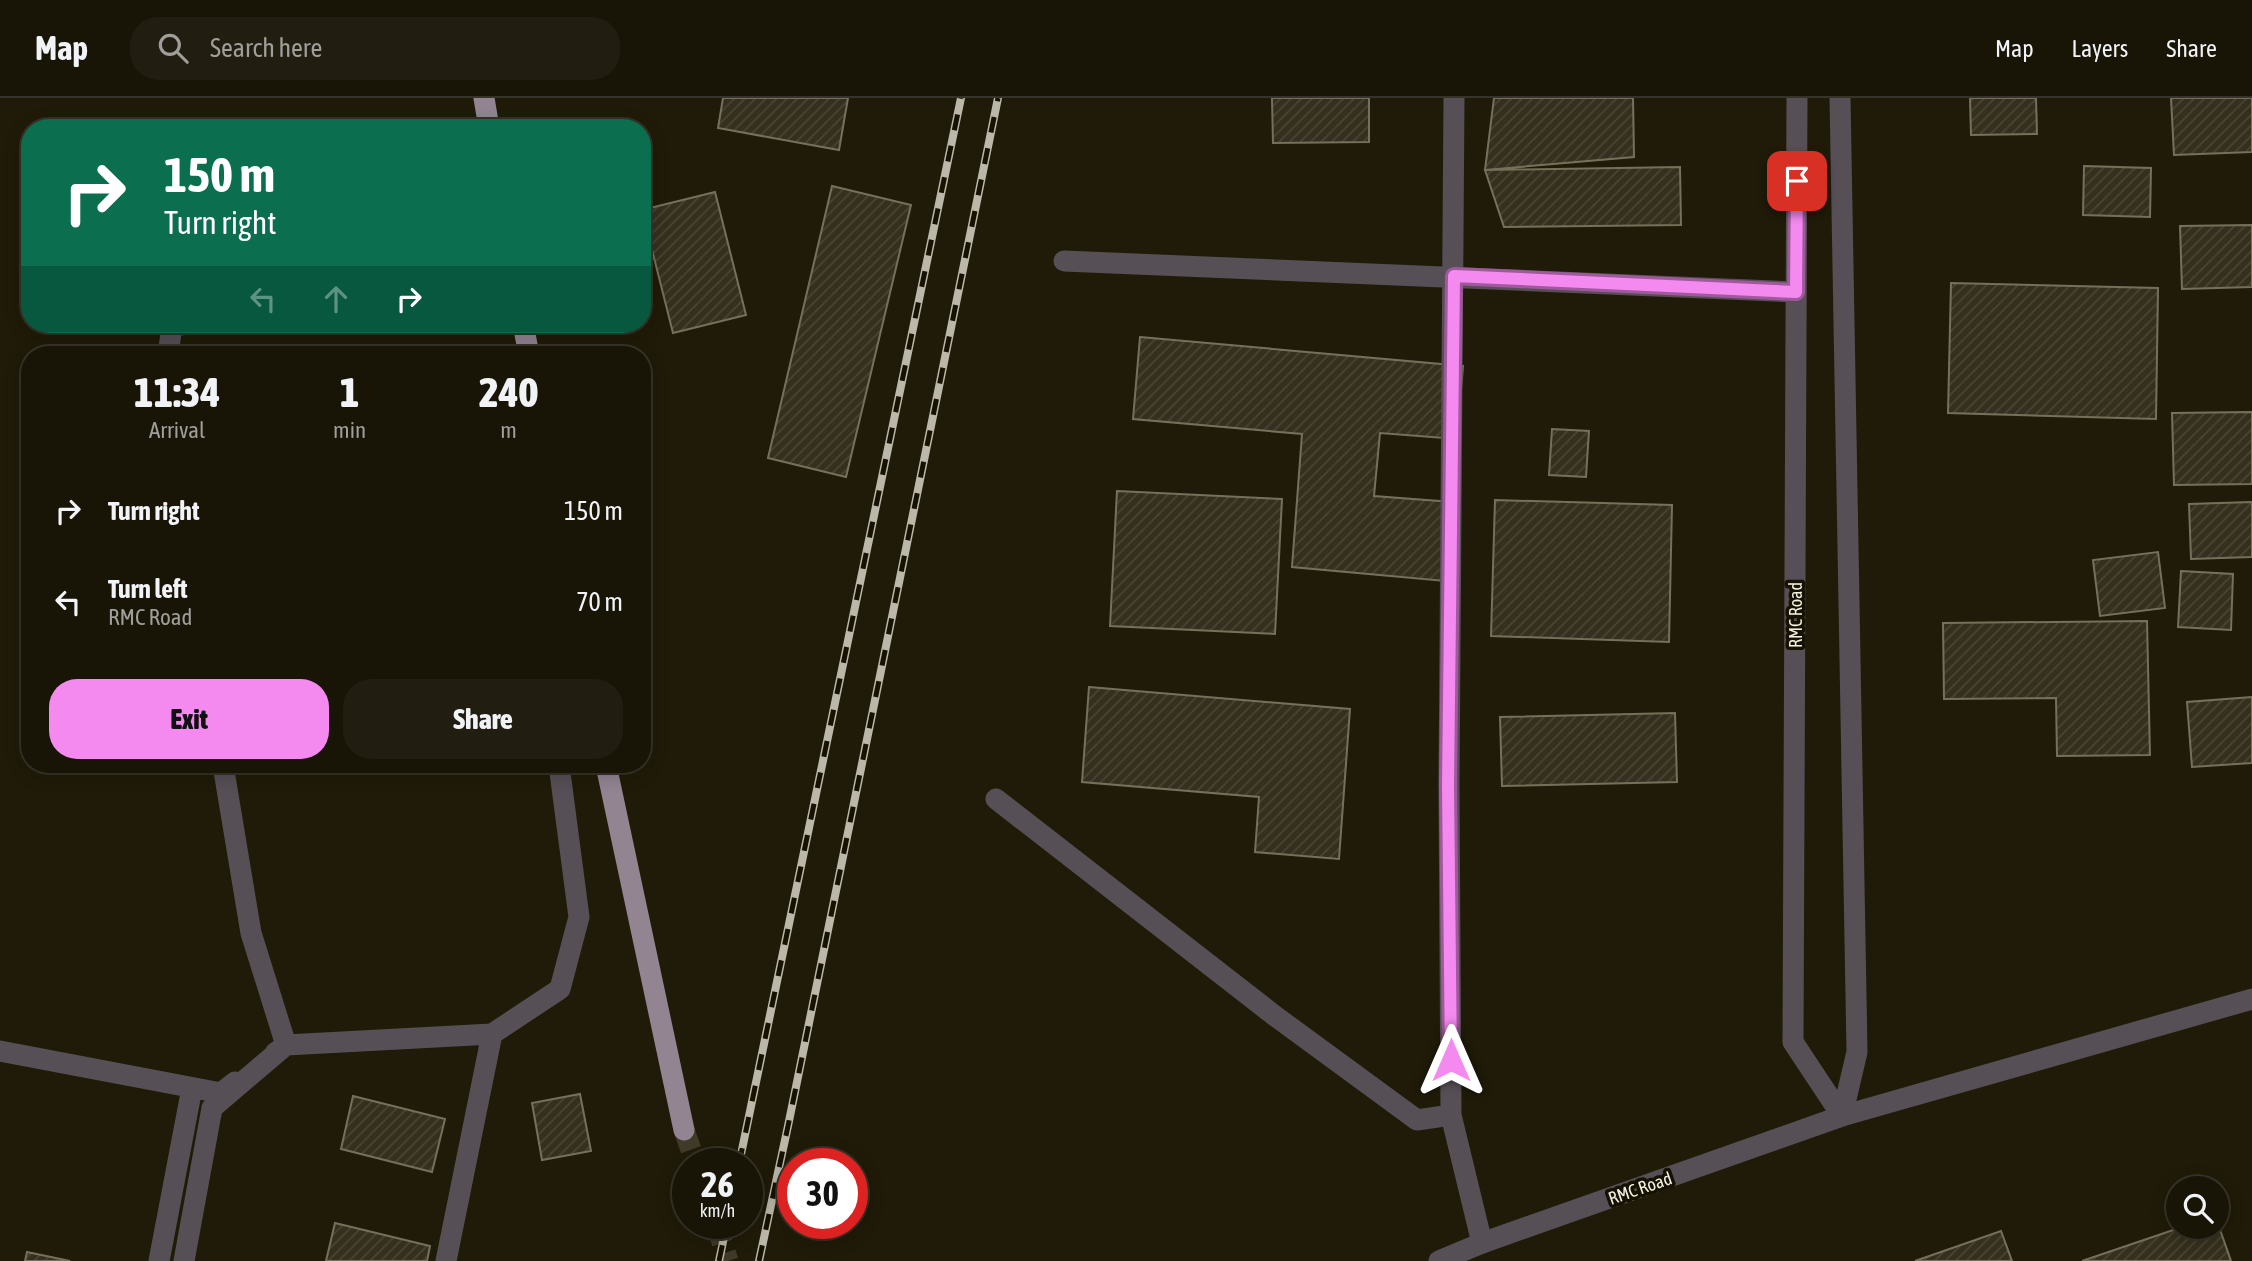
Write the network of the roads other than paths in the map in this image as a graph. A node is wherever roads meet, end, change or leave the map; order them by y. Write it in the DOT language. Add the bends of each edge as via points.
graph roads {
  1 [pos="484,98"];
  2 [pos="1454,98"];
  3 [pos="1797,98"];
  4 [pos="1840,98"];
  5 [pos="488,119"];
  6 [pos="1064,261"];
  7 [pos="1454,276"];
  8 [pos="1796,292"];
  9 [pos="224,773"];
  10 [pos="560,773"];
  11 [pos="608,773"];
  12 [pos="996,799"];
  13 [pos="2252,999"];
  14 [pos="492,1034"];
  15 [pos="286,1045"];
  16 [pos="0,1051"];
  17 [pos="192,1088"];
  18 [pos="1451,1115"];
  19 [pos="1842,1116"];
  20 [pos="684,1130"];
  21 [pos="1482,1242"];
  22 [pos="159,1261"];
  23 [pos="184,1261"];
  24 [pos="446,1261"];
  25 [pos="1439,1261"];
  1 -- 5 [label="main road"];
  2 -- 7 [label="street"];
  3 -- 8 [label="street, RMC Road"];
  4 -- 19 [label="street" via="1857,1052"];
  6 -- 7 [label="street"];
  7 -- 8 [label="street"];
  7 -- 18 [label="street" via="1448,785"];
  8 -- 19 [label="street, RMC Road" via="1793,1042"];
  9 -- 15 [label="street" via="251,933"];
  10 -- 14 [label="street" via="579,917 561,989"];
  11 -- 20 [label="main road"];
  12 -- 18 [label="street" via="1264,1007 1418,1119"];
  13 -- 19 [label="street"];
  14 -- 15 [label="street"];
  14 -- 24 [label="street"];
  15 -- 17 [label="street" via="221,1093"];
  15 -- 23 [label="street" via="212,1108"];
  16 -- 17 [label="street"];
  17 -- 22 [label="street"];
  18 -- 21 [label="street"];
  19 -- 21 [label="street, RMC Road"];
  21 -- 25 [label="street, RMC Road"];
}
